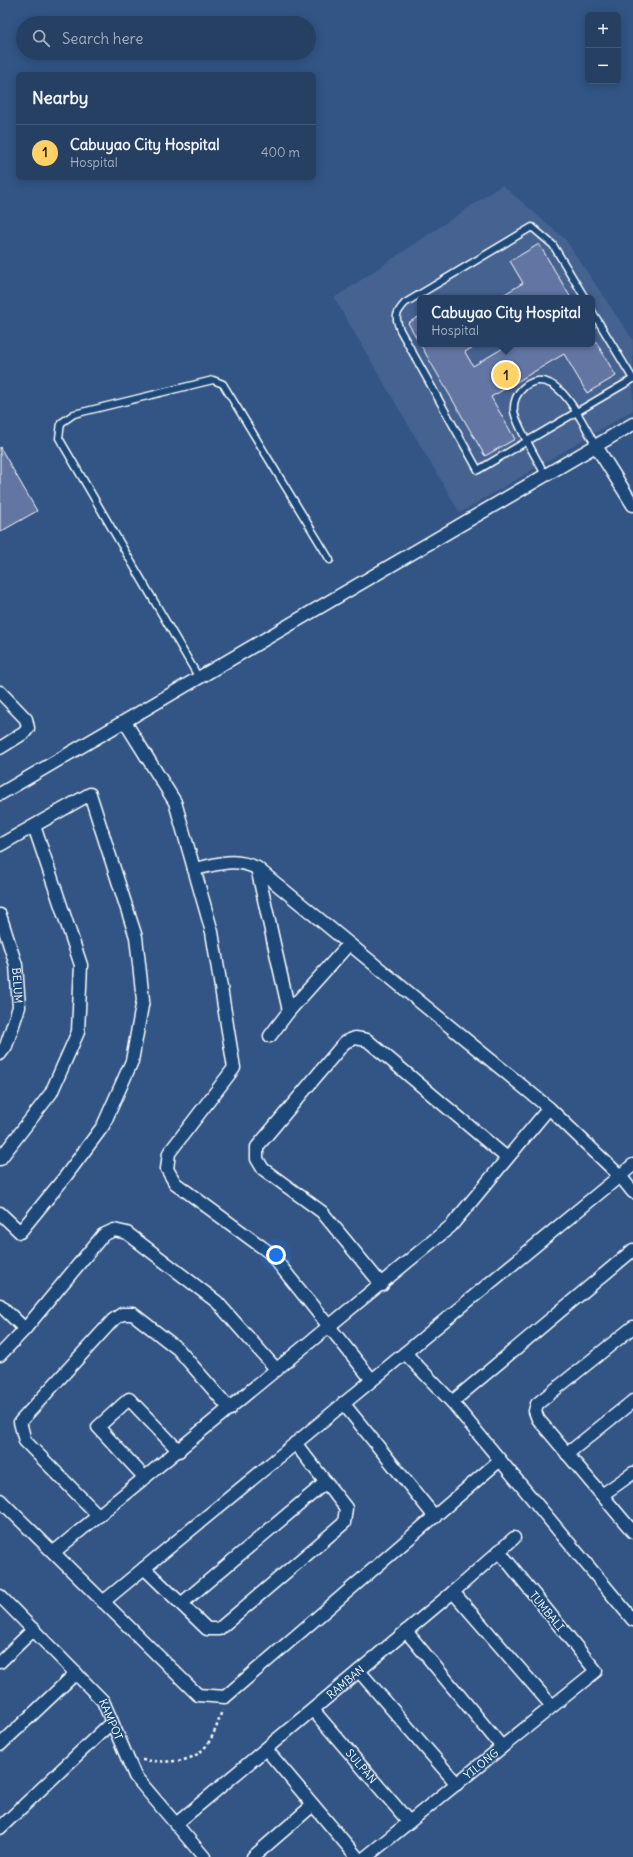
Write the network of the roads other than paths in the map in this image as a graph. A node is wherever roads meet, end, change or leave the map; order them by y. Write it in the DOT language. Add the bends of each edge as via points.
graph roads {
  1 [pos="418,295"];
  2 [pos="582,295"];
  3 [pos="417,296"];
  4 [pos="595,316"];
  5 [pos="576,413"];
  6 [pos="633,424"];
  7 [pos="528,441"];
  8 [pos="596,446"];
  9 [pos="545,475"];
  10 [pos="633,505"];
  11 [pos="330,560"];
  12 [pos="199,678"];
  13 [pos="0,692"];
  14 [pos="125,722"];
  15 [pos="0,748"];
  16 [pos="0,794"];
  17 [pos="34,826"];
  18 [pos="0,845"];
  19 [pos="258,868"];
  20 [pos="194,869"];
  21 [pos="0,915"];
  22 [pos="349,944"];
  23 [pos="290,1011"];
  24 [pos="270,1036"];
  25 [pos="0,1054"];
  26 [pos="549,1108"];
  27 [pos="507,1158"];
  28 [pos="0,1159"];
  29 [pos="633,1165"];
  30 [pos="620,1176"];
  31 [pos="633,1192"];
  32 [pos="0,1213"];
  33 [pos="633,1250"];
  34 [pos="382,1285"];
  35 [pos="0,1305"];
  36 [pos="330,1327"];
  37 [pos="633,1327"];
  38 [pos="25,1329"];
  39 [pos="405,1353"];
  40 [pos="0,1355"];
  41 [pos="277,1370"];
  42 [pos="372,1380"];
  43 [pos="633,1401"];
  44 [pos="452,1402"];
  45 [pos="343,1404"];
  46 [pos="230,1409"];
  47 [pos="295,1444"];
  48 [pos="178,1451"];
  49 [pos="567,1454"];
  50 [pos="500,1460"];
  51 [pos="633,1473"];
  52 [pos="146,1478"];
  53 [pos="326,1482"];
  54 [pos="602,1495"];
  55 [pos="0,1500"];
  56 [pos="99,1516"];
  57 [pos="435,1517"];
  58 [pos="633,1532"];
  59 [pos="514,1538"];
  60 [pos="498,1550"];
  61 [pos="54,1552"];
  62 [pos="144,1568"];
  63 [pos="453,1592"];
  64 [pos="0,1596"];
  65 [pos="103,1602"];
  66 [pos="181,1604"];
  67 [pos="633,1620"];
  68 [pos="34,1629"];
  69 [pos="406,1631"];
  70 [pos="0,1662"];
  71 [pos="359,1671"];
  72 [pos="596,1671"];
  73 [pos="76,1673"];
  74 [pos="552,1706"];
  75 [pos="312,1710"];
  76 [pos="112,1722"];
  77 [pos="0,1744"];
  78 [pos="502,1747"];
  79 [pos="266,1749"];
  80 [pos="457,1784"];
  81 [pos="313,1805"];
  82 [pos="409,1822"];
  83 [pos="176,1824"];
  84 [pos="0,1828"];
  85 [pos="204,1857"];
  86 [pos="253,1857"];
  87 [pos="358,1857"];
  88 [pos="366,1857"];
  1 -- 2 [label="lane" via="532,226 553,245"];
  3 -- 7 [label="lane" via="399,309 396,317 400,330 478,470"];
  4 -- 5 [label="lane" via="633,379"];
  5 -- 7 [label="lane"];
  5 -- 7 [label="lane" via="559,387 544,381 528,384 517,396 514,404 517,420"];
  5 -- 8 [label="lane"];
  6 -- 8 [label="street"];
  7 -- 9 [label="lane"];
  8 -- 9 [label="street"];
  8 -- 10 [label="street"];
  9 -- 12 [label="street"];
  11 -- 12 [label="lane" via="223,384 213,380 74,414 61,423 59,438"];
  12 -- 14 [label="street"];
  13 -- 15 [label="street" via="26,719 28,728"];
  14 -- 16 [label="street"];
  14 -- 20 [label="street" via="175,802"];
  17 -- 18 [label="street"];
  17 -- 28 [label="street" via="81,964 78,1032 51,1092"];
  17 -- 32 [label="street" via="90,794 136,937 143,1000 132,1061 102,1126 20,1232"];
  19 -- 20 [label="street" via="244,862 233,861"];
  19 -- 22 [label="street"];
  19 -- 23 [label="street"];
  20 -- 36 [label="street" via="212,932 234,1068 169,1153 167,1169 175,1183 270,1254"];
  21 -- 25 [label="street, BELUM" via="16,965 19,1007 6,1046"];
  22 -- 23 [label="street"];
  22 -- 26 [label="street"];
  23 -- 24 [label="street"];
  26 -- 27 [label="street"];
  26 -- 30 [label="street"];
  27 -- 34 [label="street" via="451,1226"];
  27 -- 34 [label="street" via="367,1040 355,1038 345,1042 257,1147 257,1159 263,1169 322,1212"];
  29 -- 30 [label="street"];
  30 -- 31 [label="street"];
  30 -- 39 [label="street"];
  33 -- 44 [label="street"];
  34 -- 36 [label="street"];
  35 -- 38 [label="street"];
  36 -- 41 [label="street"];
  36 -- 42 [label="street"];
  37 -- 49 [label="street" via="537,1404 535,1411 538,1419"];
  38 -- 40 [label="street"];
  38 -- 41 [label="street" via="103,1235 114,1230 127,1232 217,1302"];
  39 -- 42 [label="street"];
  39 -- 44 [label="street"];
  41 -- 46 [label="street"];
  42 -- 45 [label="street"];
  43 -- 49 [label="street"];
  44 -- 50 [label="street"];
  45 -- 47 [label="street"];
  45 -- 57 [label="street"];
  46 -- 48 [label="street"];
  46 -- 56 [label="street" via="178,1349 133,1314 122,1314 113,1320 20,1422 25,1441"];
  47 -- 53 [label="street"];
  47 -- 62 [label="street"];
  48 -- 52 [label="street"];
  48 -- 52 [label="street" via="129,1399 98,1427"];
  49 -- 54 [label="street"];
  50 -- 57 [label="street"];
  50 -- 67 [label="street"];
  51 -- 54 [label="street"];
  52 -- 56 [label="street"];
  53 -- 66 [label="street"];
  53 -- 66 [label="street" via="346,1508 344,1523 219,1630 207,1630"];
  54 -- 58 [label="street"];
  55 -- 61 [label="street"];
  56 -- 61 [label="street"];
  57 -- 65 [label="street" via="225,1698 198,1695"];
  59 -- 60 [label="street, RAMBAN"];
  60 -- 63 [label="street, RAMBAN"];
  60 -- 72 [label="street, TUMBALI"];
  61 -- 65 [label="street"];
  62 -- 65 [label="street"];
  62 -- 66 [label="street"];
  63 -- 69 [label="street, RAMBAN"];
  63 -- 74 [label="street"];
  64 -- 68 [label="street, KAMPOT"];
  68 -- 70 [label="street"];
  68 -- 73 [label="street, KAMPOT"];
  69 -- 71 [label="street, RAMBAN"];
  69 -- 78 [label="street"];
  71 -- 75 [label="street, RAMBAN"];
  71 -- 80 [label="street"];
  72 -- 74 [label="street, YILONG"];
  73 -- 76 [label="street, KAMPOT" via="103,1701"];
  73 -- 77 [label="street"];
  74 -- 78 [label="street, YILONG"];
  75 -- 79 [label="street, RAMBAN"];
  75 -- 82 [label="street, SULPAN"];
  76 -- 83 [label="street, KAMPOT" via="135,1776"];
  76 -- 84 [label="street"];
  78 -- 80 [label="street, YILONG"];
  79 -- 81 [label="street"];
  79 -- 83 [label="street, RAMBAN"];
  80 -- 82 [label="street, YILONG"];
  81 -- 86 [label="street"];
  81 -- 87 [label="street"];
  82 -- 88 [label="street, YILONG"];
  83 -- 85 [label="street, KAMPOT"];
}
